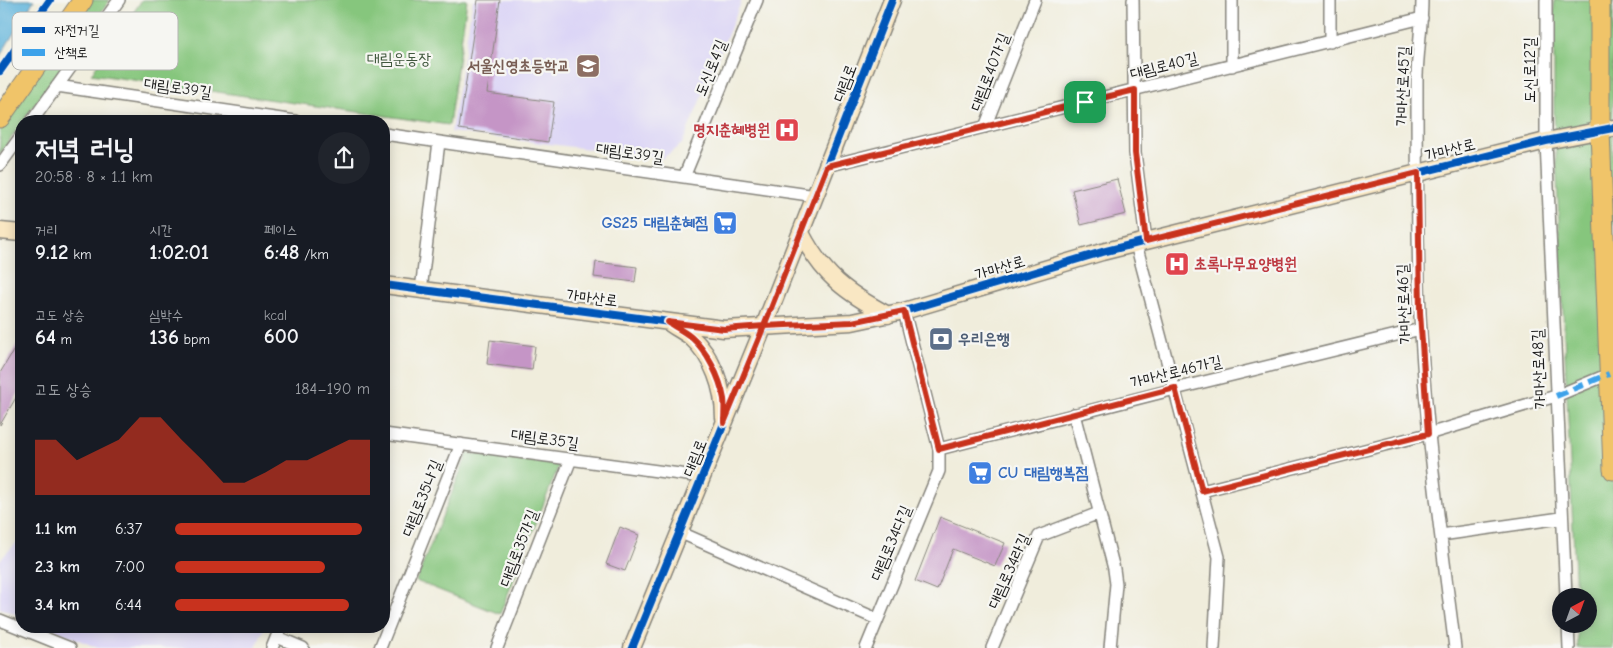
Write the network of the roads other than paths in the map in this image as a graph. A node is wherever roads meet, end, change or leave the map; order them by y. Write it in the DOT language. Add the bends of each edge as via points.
graph roads {
  1 [pos="82,0"];
  2 [pos="119,0"];
  3 [pos="756,0"];
  4 [pos="892,0"];
  5 [pos="1036,0"];
  6 [pos="1133,0"];
  7 [pos="1232,0"];
  8 [pos="1330,0"];
  9 [pos="1422,0"];
  10 [pos="1546,0"];
  11 [pos="1600,0"];
  12 [pos="74,12"];
  13 [pos="110,12"];
  14 [pos="1422,18"];
  15 [pos="1330,42"];
  16 [pos="1232,66"];
  17 [pos="33,70"];
  18 [pos="69,70"];
  19 [pos="57,86"];
  20 [pos="1135,90"];
  21 [pos="36,115"];
  22 [pos="254,115"];
  23 [pos="0,118"];
  24 [pos="986,127"];
  25 [pos="1607,129"];
  26 [pos="390,135"];
  27 [pos="1546,140"];
  28 [pos="439,142"];
  29 [pos="15,144"];
  30 [pos="0,165"];
  31 [pos="827,166"];
  32 [pos="1418,173"];
  33 [pos="684,177"];
  34 [pos="816,196"];
  35 [pos="0,231"];
  36 [pos="15,233"];
  37 [pos="801,233"];
  38 [pos="1141,242"];
  39 [pos="390,285"];
  40 [pos="421,290"];
  41 [pos="896,313"];
  42 [pos="668,322"];
  43 [pos="764,326"];
  44 [pos="1421,329"];
  45 [pos="1609,374"];
  46 [pos="1175,388"];
  47 [pos="1556,396"];
  48 [pos="1074,414"];
  49 [pos="724,423"];
  50 [pos="1428,434"];
  51 [pos="390,435"];
  52 [pos="461,444"];
  53 [pos="939,449"];
  54 [pos="571,459"];
  55 [pos="1613,470"];
  56 [pos="702,477"];
  57 [pos="1202,491"];
  58 [pos="1099,513"];
  59 [pos="1561,518"];
  60 [pos="679,532"];
  61 [pos="1441,535"];
  62 [pos="1565,588"];
  63 [pos="877,619"];
  64 [pos="0,620"];
  65 [pos="390,623"];
  66 [pos="15,627"];
  67 [pos="28,633"];
  68 [pos="386,633"];
  69 [pos="1568,633"];
  70 [pos="277,637"];
  71 [pos="53,645"];
  72 [pos="70,648"];
  73 [pos="303,648"];
  74 [pos="380,648"];
  75 [pos="497,648"];
  76 [pos="632,648"];
  77 [pos="866,648"];
  78 [pos="992,648"];
  79 [pos="1110,648"];
  80 [pos="1214,648"];
  81 [pos="1455,648"];
  82 [pos="1569,648"];
  1 -- 12 [label="main road"];
  2 -- 13 [label="street"];
  3 -- 33 [label="street, 도신로4길"];
  4 -- 31 [label="main road, 대림로"];
  5 -- 24 [label="street, 대림로40가길"];
  6 -- 20 [label="street"];
  7 -- 16 [label="street"];
  8 -- 15 [label="street"];
  9 -- 14 [label="street, 가마산로45길"];
  10 -- 27 [label="street, 도신로12길"];
  11 -- 25 [label="main road"];
  14 -- 15 [label="street, 대림로40길"];
  14 -- 32 [label="street, 가마산로45길" via="1417,73"];
  15 -- 16 [label="street, 대림로40길"];
  16 -- 20 [label="street, 대림로40길"];
  17 -- 23 [label="main road"];
  18 -- 19 [label="street"];
  19 -- 21 [label="street"];
  19 -- 22 [label="street, 대림로39길"];
  20 -- 24 [label="street, 대림로40길"];
  20 -- 38 [label="street"];
  24 -- 31 [label="street, 대림로40길"];
  25 -- 27 [label="main road, 가마산로"];
  25 -- 45 [label="main road"];
  26 -- 28 [label="street, 대림로39길"];
  27 -- 32 [label="main road, 가마산로"];
  27 -- 47 [label="street, 가마산로48길"];
  28 -- 33 [label="street, 대림로39길"];
  28 -- 40 [label="street"];
  29 -- 30 [label="street"];
  31 -- 34 [label="main road, 대림로"];
  32 -- 38 [label="main road, 가마산로"];
  32 -- 44 [label="street, 가마산로46길"];
  33 -- 34 [label="street, 대림로39길"];
  34 -- 37 [label="main road, 대림로"];
  35 -- 36 [label="main road"];
  37 -- 41 [label="main road" via="817,260 836,282 856,298"];
  37 -- 43 [label="main road, 대림로"];
  38 -- 41 [label="main road, 가마산로"];
  38 -- 46 [label="street"];
  39 -- 40 [label="main road, 가마산로"];
  40 -- 42 [label="main road, 가마산로"];
  41 -- 43 [label="main road, 가마산로" via="852,322"];
  41 -- 53 [label="street"];
  42 -- 43 [label="main road, 가마산로" via="724,329"];
  42 -- 49 [label="main road" via="690,336 712,366 724,400"];
  43 -- 49 [label="main road, 대림로"];
  44 -- 46 [label="street, 가마산로46가길"];
  44 -- 50 [label="street, 가마산로46길"];
  45 -- 47 [label="street"];
  45 -- 55 [label="main road"];
  46 -- 48 [label="street, 가마산로46가길"];
  46 -- 57 [label="street"];
  47 -- 50 [label="street"];
  47 -- 59 [label="street, 가마산로48길"];
  48 -- 53 [label="street, 가마산로46가길"];
  48 -- 58 [label="street"];
  49 -- 56 [label="main road, 대림로"];
  50 -- 57 [label="street"];
  50 -- 61 [label="street, 가마산로46길"];
  51 -- 52 [label="street, 대림로35길"];
  52 -- 54 [label="street, 대림로35길"];
  52 -- 65 [label="street, 대림로35나길"];
  53 -- 63 [label="street, 대림로34다길" via="939,471"];
  54 -- 56 [label="street, 대림로35길"];
  54 -- 75 [label="street, 대림로35가길"];
  56 -- 60 [label="main road, 대림로"];
  57 -- 80 [label="street" via="1219,557"];
  58 -- 78 [label="street, 대림로34라길" via="1039,536"];
  58 -- 79 [label="street" via="1116,584"];
  59 -- 61 [label="street"];
  59 -- 62 [label="street, 가마산로48길"];
  60 -- 63 [label="street"];
  60 -- 76 [label="main road, 대림로"];
  61 -- 81 [label="street, 가마산로46길"];
  63 -- 77 [label="street, 대림로34다길"];
  64 -- 66 [label="street"];
  67 -- 71 [label="street"];
  68 -- 74 [label="street, 대림로35나길"];
  69 -- 82 [label="street"];
  70 -- 73 [label="street"];
  71 -- 72 [label="street"];
}
